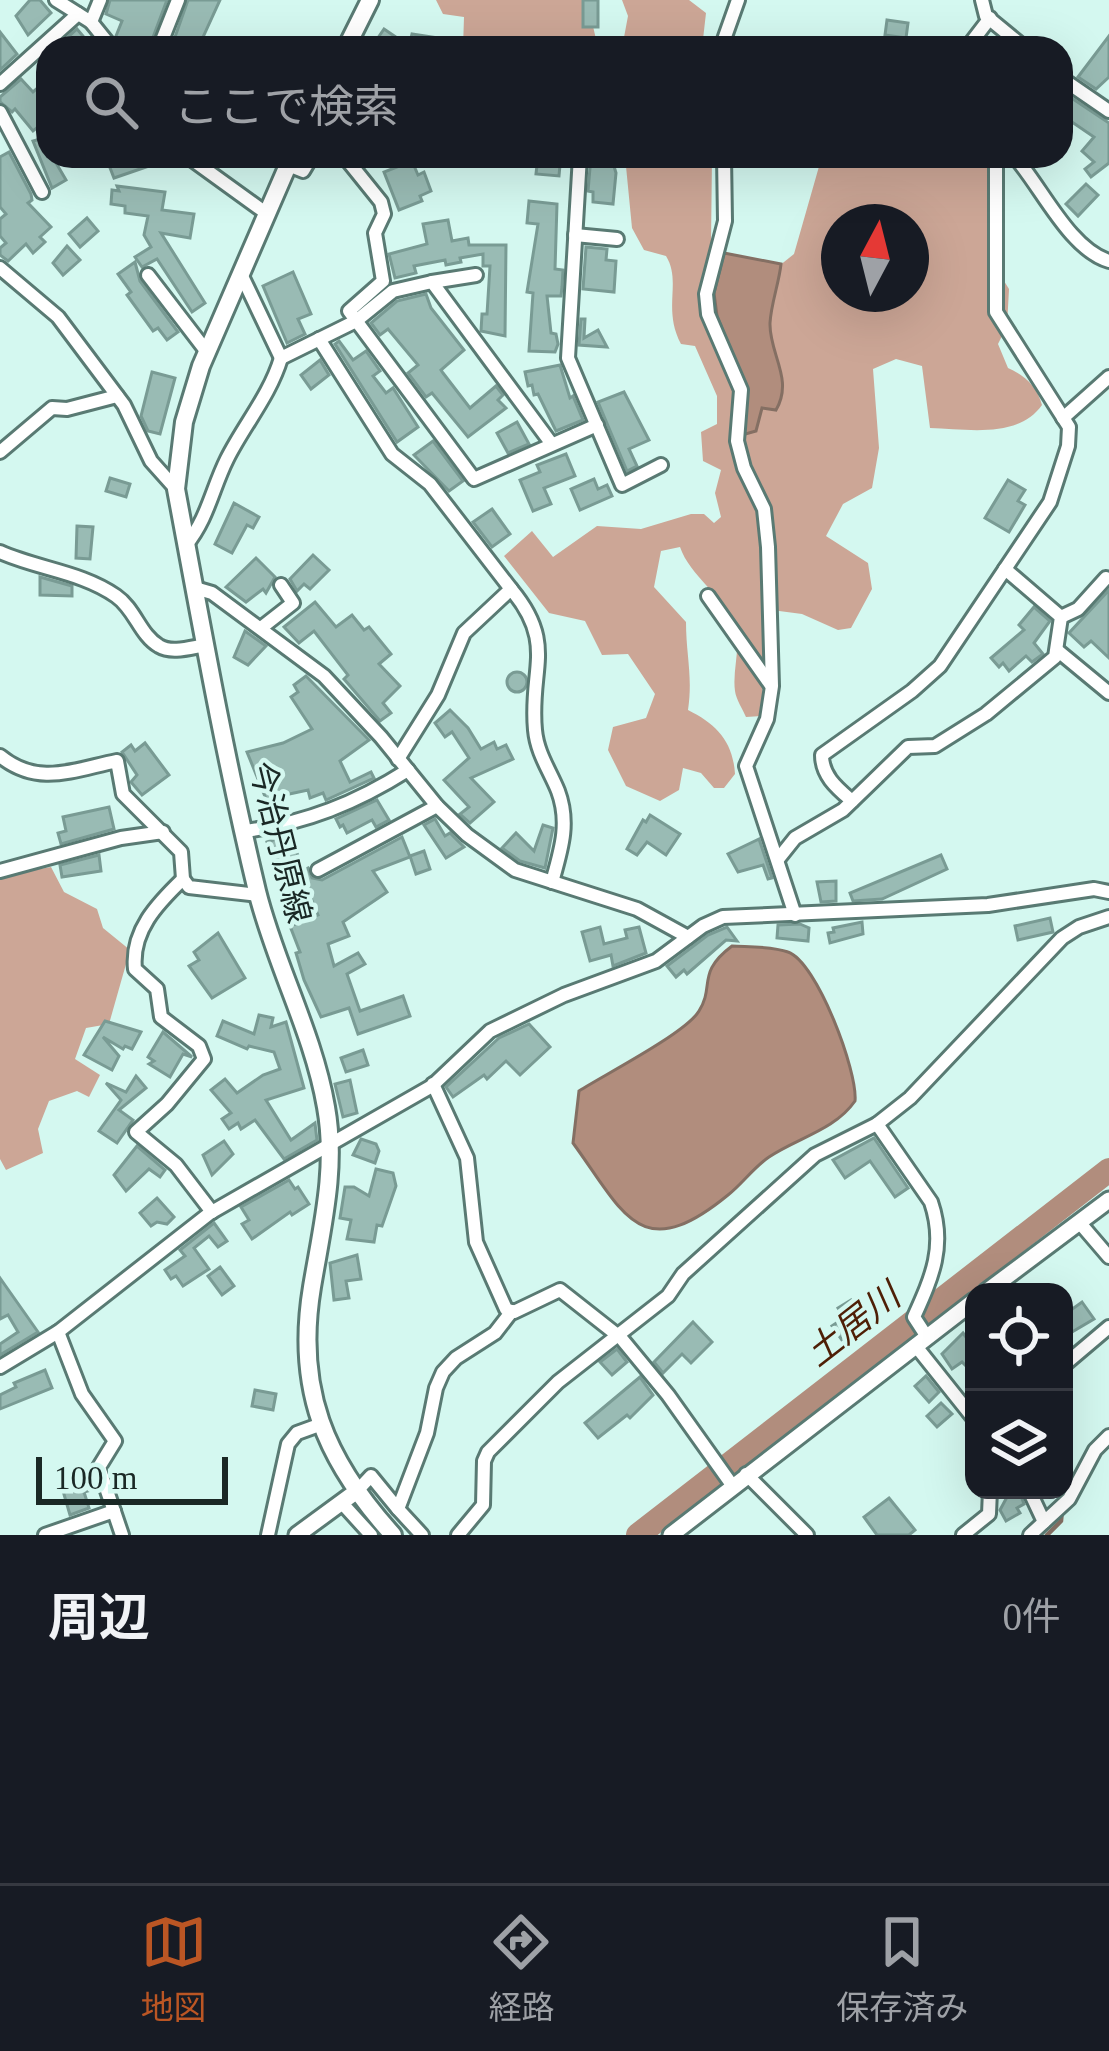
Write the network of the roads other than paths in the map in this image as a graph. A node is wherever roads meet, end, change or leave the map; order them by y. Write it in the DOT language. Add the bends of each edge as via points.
graph roads {
  1 [pos="56,0"];
  2 [pos="100,0"];
  3 [pos="178,0"];
  4 [pos="370,0"];
  5 [pos="738,0"];
  6 [pos="982,0"];
  7 [pos="78,14"];
  8 [pos="990,18"];
  9 [pos="91,22"];
  10 [pos="53,36"];
  11 [pos="102,36"];
  12 [pos="164,36"];
  13 [pos="352,36"];
  14 [pos="726,36"];
  15 [pos="976,36"];
  16 [pos="1011,36"];
  17 [pos="36,52"];
  18 [pos="0,84"];
  19 [pos="1073,86"];
  20 [pos="1109,111"];
  21 [pos="0,112"];
  22 [pos="204,168"];
  23 [pos="286,168"];
  24 [pos="354,168"];
  25 [pos="579,168"];
  26 [pos="724,168"];
  27 [pos="996,168"];
  28 [pos="1023,168"];
  29 [pos="43,192"];
  30 [pos="266,213"];
  31 [pos="575,235"];
  32 [pos="617,239"];
  33 [pos="1109,261"];
  34 [pos="0,268"];
  35 [pos="241,274"];
  36 [pos="476,274"];
  37 [pos="148,275"];
  38 [pos="432,282"];
  39 [pos="356,321"];
  40 [pos="319,339"];
  41 [pos="207,352"];
  42 [pos="281,358"];
  43 [pos="1109,377"];
  44 [pos="117,396"];
  45 [pos="1063,418"];
  46 [pos="597,425"];
  47 [pos="551,442"];
  48 [pos="0,452"];
  49 [pos="662,465"];
  50 [pos="176,489"];
  51 [pos="186,545"];
  52 [pos="0,553"];
  53 [pos="1005,569"];
  54 [pos="1106,578"];
  55 [pos="281,585"];
  56 [pos="195,588"];
  57 [pos="512,589"];
  58 [pos="708,596"];
  59 [pos="1061,617"];
  60 [pos="261,628"];
  61 [pos="206,645"];
  62 [pos="1057,650"];
  63 [pos="772,687"];
  64 [pos="1109,693"];
  65 [pos="0,756"];
  66 [pos="403,764"];
  67 [pos="852,801"];
  68 [pos="437,806"];
  69 [pos="244,831"];
  70 [pos="163,832"];
  71 [pos="779,857"];
  72 [pos="0,871"];
  73 [pos="318,871"];
  74 [pos="183,879"];
  75 [pos="1109,879"];
  76 [pos="552,882"];
  77 [pos="1102,890"];
  78 [pos="258,895"];
  79 [pos="795,916"];
  80 [pos="1109,917"];
  81 [pos="688,937"];
  82 [pos="434,1084"];
  83 [pos="877,1124"];
  84 [pos="331,1145"];
  85 [pos="1109,1200"];
  86 [pos="212,1212"];
  87 [pos="1079,1222"];
  88 [pos="1109,1257"];
  89 [pos="998,1283"];
  90 [pos="965,1307"];
  91 [pos="512,1311"];
  92 [pos="1109,1327"];
  93 [pos="58,1332"];
  94 [pos="616,1334"];
  95 [pos="922,1337"];
  96 [pos="1073,1357"];
  97 [pos="0,1367"];
  98 [pos="965,1405"];
  99 [pos="319,1425"];
  100 [pos="1109,1436"];
  101 [pos="735,1478"];
  102 [pos="357,1490"];
  103 [pos="990,1499"];
  104 [pos="1033,1499"];
  105 [pos="341,1502"];
  106 [pos="398,1509"];
  107 [pos="113,1510"];
  108 [pos="1044,1522"];
  109 [pos="45,1535"];
  110 [pos="122,1535"];
  111 [pos="268,1535"];
  112 [pos="297,1535"];
  113 [pos="371,1535"];
  114 [pos="393,1535"];
  115 [pos="422,1535"];
  116 [pos="458,1535"];
  117 [pos="671,1535"];
  118 [pos="807,1535"];
  119 [pos="963,1535"];
  120 [pos="1030,1535"];
  1 -- 7 [label="street"];
  2 -- 9 [label="street"];
  3 -- 12 [label="street"];
  4 -- 13 [label="main road"];
  5 -- 14 [label="street"];
  6 -- 8 [label="street"];
  7 -- 9 [label="street"];
  7 -- 10 [label="street"];
  8 -- 15 [label="street"];
  8 -- 16 [label="street"];
  9 -- 11 [label="street"];
  17 -- 18 [label="street"];
  19 -- 20 [label="street"];
  21 -- 29 [label="street"];
  22 -- 30 [label="street"];
  23 -- 30 [label="main road, 今治丹原線"];
  24 -- 39 [label="street" via="384,214 375,232 383,281 349,310"];
  25 -- 31 [label="street"];
  26 -- 63 [label="street" via="725,221 706,294 741,390 740,455 764,508"];
  27 -- 45 [label="street" via="996,312"];
  28 -- 33 [label="street" via="1053,211"];
  30 -- 35 [label="main road, 今治丹原線"];
  31 -- 32 [label="street"];
  31 -- 46 [label="street" via="568,358"];
  34 -- 44 [label="street" via="58,317"];
  35 -- 41 [label="main road, 今治丹原線"];
  35 -- 42 [label="street"];
  36 -- 38 [label="street"];
  37 -- 41 [label="street"];
  38 -- 39 [label="street" via="393,291"];
  38 -- 47 [label="street"];
  39 -- 40 [label="street"];
  39 -- 47 [label="street" via="474,479"];
  40 -- 42 [label="street"];
  40 -- 57 [label="street" via="392,454 430,484"];
  41 -- 50 [label="main road, 今治丹原線" via="184,422"];
  42 -- 51 [label="street"];
  43 -- 45 [label="street"];
  44 -- 48 [label="street" via="52,408"];
  44 -- 50 [label="street" via="151,461"];
  45 -- 53 [label="street" via="1068,446 1050,502"];
  46 -- 47 [label="street"];
  46 -- 49 [label="street" via="622,485"];
  50 -- 51 [label="main road, 今治丹原線"];
  51 -- 56 [label="main road, 今治丹原線"];
  52 -- 61 [label="street" via="108,591 166,650"];
  53 -- 59 [label="street"];
  53 -- 67 [label="street" via="940,666 822,755 831,782"];
  54 -- 59 [label="street"];
  55 -- 60 [label="street" via="293,602"];
  56 -- 60 [label="street"];
  56 -- 61 [label="main road, 今治丹原線"];
  57 -- 66 [label="street" via="464,633"];
  57 -- 76 [label="street" via="536,630 535,730 565,817"];
  58 -- 63 [label="street"];
  59 -- 62 [label="street"];
  60 -- 66 [label="street" via="324,676"];
  61 -- 69 [label="main road, 今治丹原線"];
  62 -- 64 [label="street"];
  62 -- 67 [label="street" via="935,746 908,746"];
  63 -- 71 [label="street" via="746,766"];
  65 -- 70 [label="street" via="44,775 117,761 123,794"];
  66 -- 68 [label="street"];
  66 -- 69 [label="street" via="326,814"];
  67 -- 71 [label="street"];
  68 -- 73 [label="street"];
  68 -- 76 [label="street" via="515,871"];
  69 -- 78 [label="main road, 今治丹原線"];
  70 -- 72 [label="street"];
  70 -- 74 [label="street" via="181,852"];
  71 -- 79 [label="street"];
  74 -- 78 [label="street" via="189,887"];
  74 -- 86 [label="street" via="149,915 133,949 135,969 157,989 161,1017 204,1059 136,1132"];
  75 -- 77 [label="street"];
  76 -- 81 [label="street" via="637,909"];
  77 -- 79 [label="street"];
  78 -- 84 [label="main road, 今治丹原線" via="317,1070"];
  79 -- 81 [label="street" via="723,917"];
  80 -- 83 [label="street" via="1062,938"];
  81 -- 82 [label="street" via="656,961 490,1031"];
  82 -- 84 [label="street"];
  82 -- 91 [label="street" via="467,1158 476,1242"];
  83 -- 94 [label="street" via="815,1155 668,1296"];
  83 -- 95 [label="street" via="936,1217 935,1269 914,1317"];
  84 -- 86 [label="street"];
  84 -- 99 [label="main road, 今治丹原線" via="307,1320"];
  85 -- 87 [label="street"];
  86 -- 93 [label="street"];
  87 -- 88 [label="street"];
  87 -- 89 [label="street"];
  90 -- 95 [label="street"];
  91 -- 94 [label="street" via="560,1290"];
  91 -- 106 [label="street" via="443,1372"];
  92 -- 96 [label="street"];
  93 -- 97 [label="street"];
  93 -- 107 [label="street" via="82,1394 115,1441 99,1467"];
  94 -- 101 [label="street"];
  94 -- 116 [label="street" via="488,1452 483,1505"];
  95 -- 98 [label="street"];
  95 -- 101 [label="street"];
  99 -- 102 [label="main road, 今治丹原線"];
  99 -- 111 [label="street" via="288,1444"];
  100 -- 108 [label="street"];
  101 -- 117 [label="street"];
  101 -- 118 [label="street"];
  102 -- 105 [label="street"];
  102 -- 106 [label="street" via="371,1476"];
  102 -- 114 [label="main road, 今治丹原線"];
  103 -- 119 [label="street" via="989,1514"];
  104 -- 108 [label="street"];
  105 -- 112 [label="street"];
  105 -- 113 [label="street"];
  106 -- 115 [label="street"];
  107 -- 109 [label="street"];
  107 -- 110 [label="street"];
  108 -- 120 [label="street"];
}
